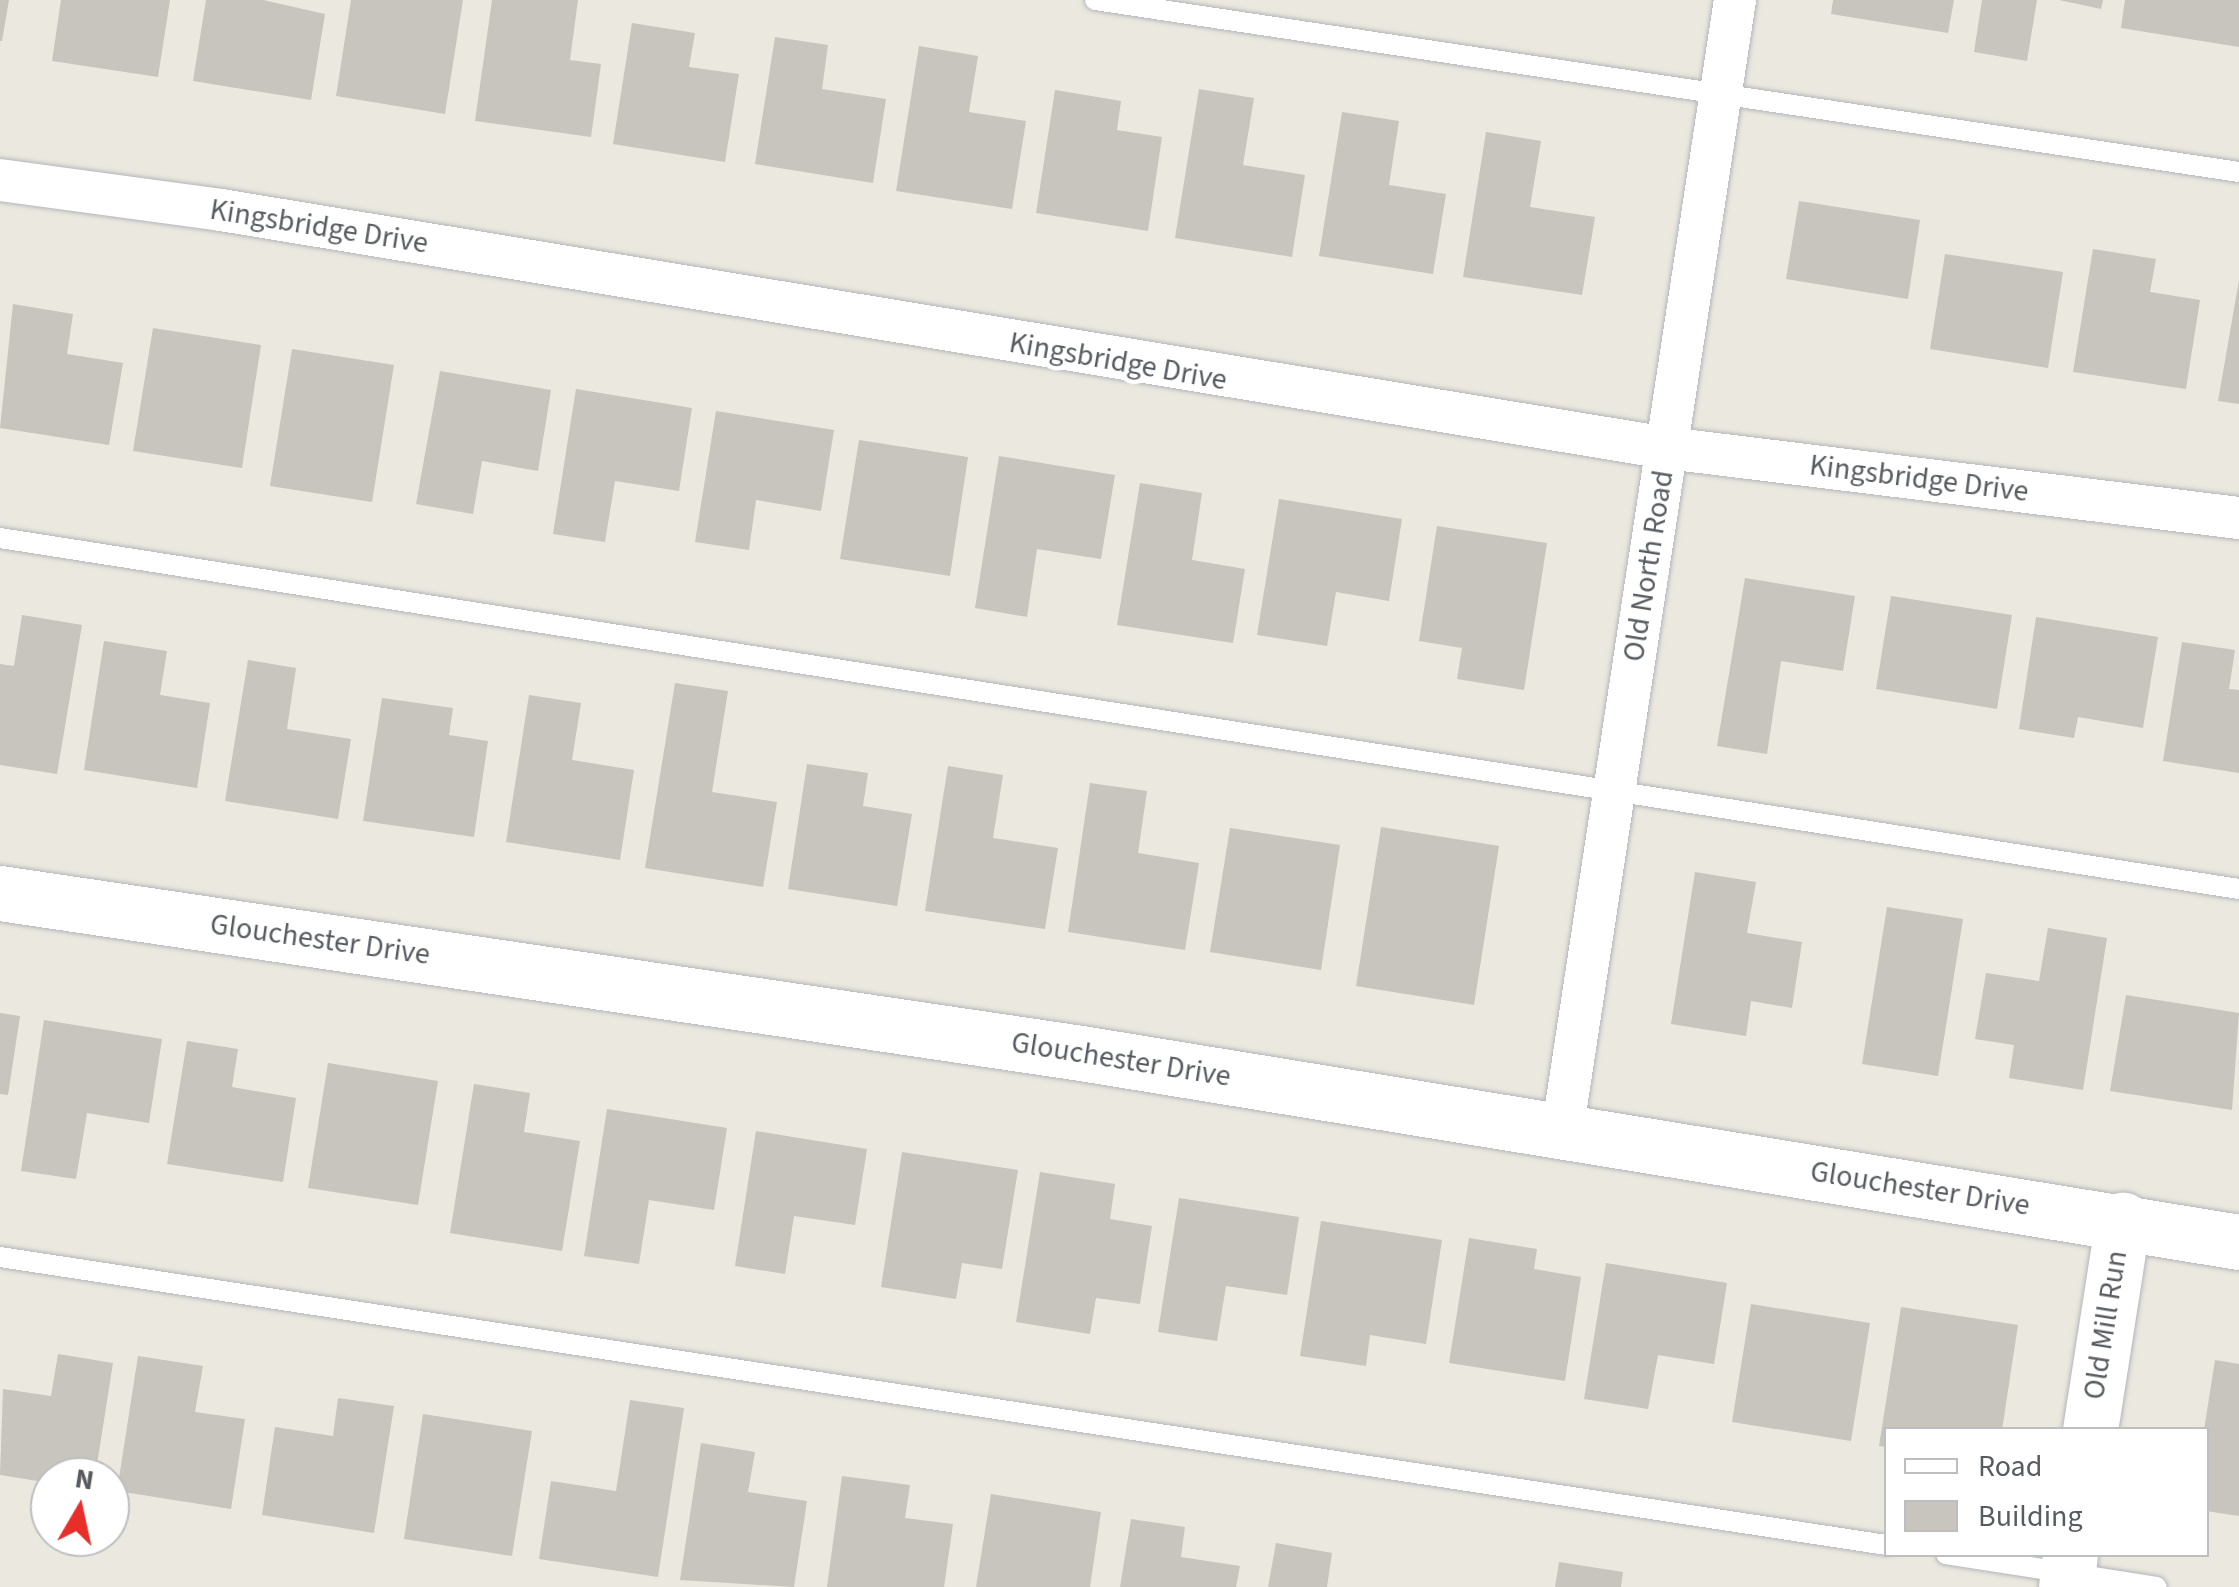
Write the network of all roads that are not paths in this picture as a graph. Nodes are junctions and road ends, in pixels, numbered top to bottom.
1 (1095, 0) edge
2 (1736, 0) edge
3 (1721, 96) junction
4 (2239, 172) edge
5 (0, 180) edge
6 (1667, 448) junction
7 (2239, 518) edge
8 (0, 538) edge
9 (1614, 789) junction
10 (2239, 889) edge
11 (0, 893) edge
12 (1562, 1133) junction
13 (2123, 1220) junction
14 (2239, 1242) edge
15 (0, 1257) edge
16 (2090, 1427) edge
17 (1884, 1546) edge
18 (1966, 1557) edge
19 (2068, 1572) edge
20 (2156, 1587) edge

1 - 3 lane
2 - 3 street, Old North Road
3 - 4 lane
3 - 6 street, Old North Road
5 - 6 street, Kingsbridge Drive
6 - 7 street, Kingsbridge Drive
6 - 9 street, Old North Road
8 - 9 lane
9 - 10 lane
9 - 12 street, Old North Road
11 - 12 street, Glouchester Drive
12 - 13 street, Glouchester Drive
13 - 14 street, Glouchester Drive
13 - 16 street, Old Mill Run
15 - 17 lane
18 - 19 lane
19 - 20 lane

